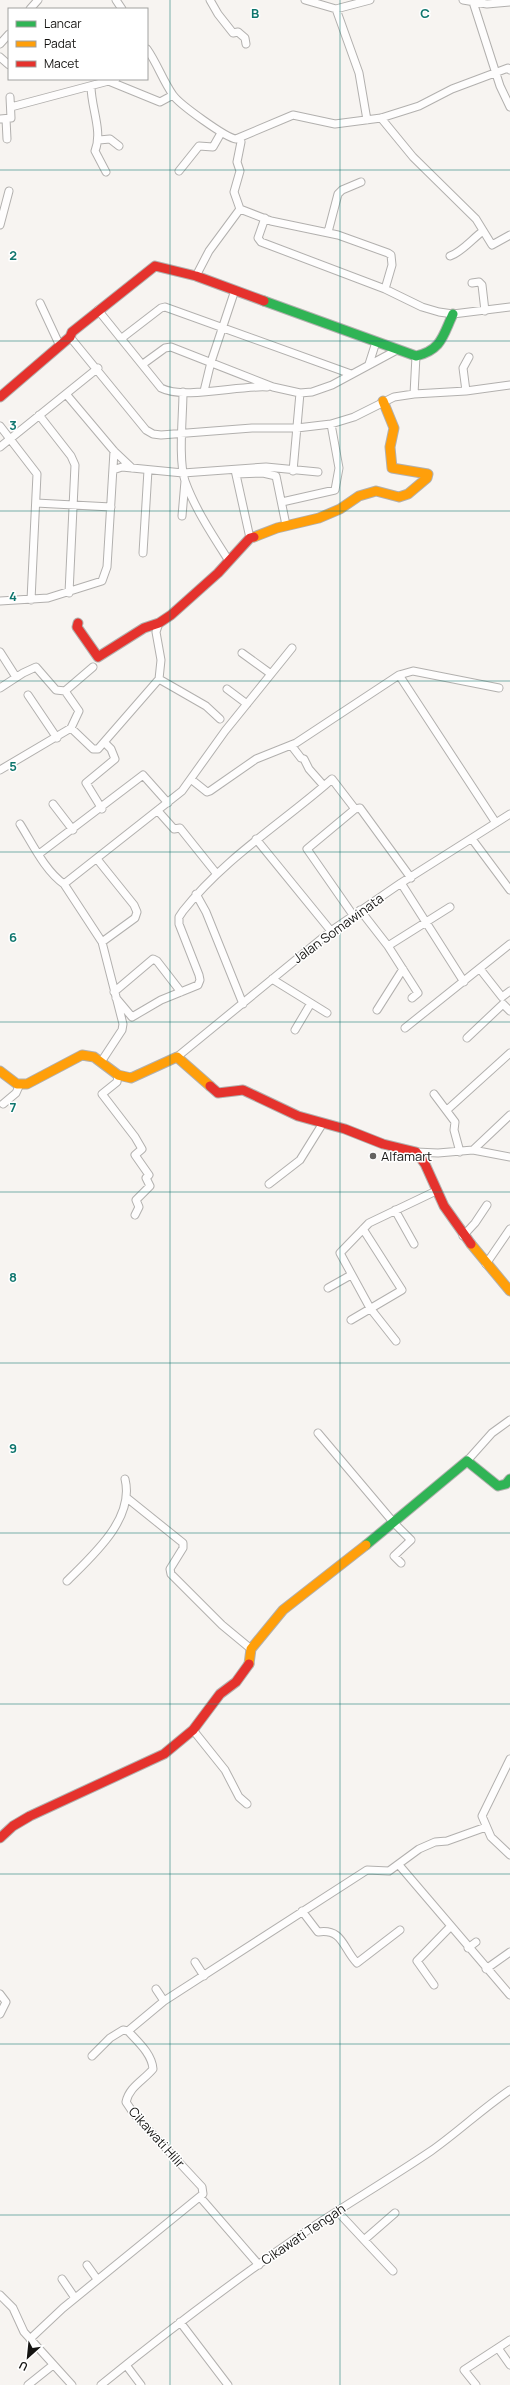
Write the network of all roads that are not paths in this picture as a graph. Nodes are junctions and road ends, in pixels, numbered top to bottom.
1 (38, 0) edge
2 (210, 0) edge
3 (305, 0) edge
4 (370, 0) edge
5 (463, 0) edge
6 (473, 2) junction
7 (510, 2) edge
8 (31, 8) edge
9 (336, 9) junction
10 (8, 35) edge
11 (0, 44) edge
12 (246, 44) dead end
13 (148, 51) edge
14 (154, 60) junction
15 (148, 63) edge
16 (510, 70) edge
17 (496, 72) junction
18 (114, 80) edge
19 (91, 86) junction
20 (173, 95) junction
21 (10, 97) dead end
22 (11, 107) junction
23 (510, 108) edge
24 (381, 118) junction
25 (5, 119) edge
26 (367, 120) junction
27 (221, 133) junction
28 (8, 139) dead end
29 (99, 140) junction
30 (240, 142) dead end
31 (118, 146) dead end
32 (179, 171) dead end
33 (106, 172) dead end
34 (361, 182) dead end
35 (9, 191) dead end
36 (240, 209) junction
37 (264, 218) junction
38 (0, 225) edge
39 (483, 231) junction
40 (328, 232) junction
41 (510, 235) edge
42 (450, 256) dead end
43 (196, 276) junction
44 (472, 283) dead end
45 (385, 289) junction
46 (235, 290) junction
47 (40, 304) dead end
48 (510, 307) edge
49 (98, 310) junction
50 (485, 311) junction
51 (453, 314) junction
52 (222, 327) junction
53 (70, 337) junction
54 (122, 338) junction
55 (376, 342) junction
56 (60, 346) junction
57 (397, 350) junction
58 (416, 356) junction
59 (469, 358) dead end
60 (211, 362) junction
61 (143, 364) junction
62 (369, 364) junction
63 (98, 368) junction
64 (351, 374) junction
65 (510, 385) edge
66 (273, 387) junction
67 (204, 391) junction
68 (466, 391) junction
69 (183, 392) junction
70 (300, 393) junction
71 (66, 394) junction
72 (414, 394) junction
73 (0, 397) edge
74 (383, 401) junction
75 (39, 415) junction
76 (332, 424) junction
77 (0, 426) edge
78 (297, 428) junction
79 (182, 433) junction
80 (11, 439) junction
81 (0, 447) edge
82 (114, 451) junction
83 (132, 468) junction
84 (113, 470) junction
85 (148, 470) junction
86 (235, 471) junction
87 (293, 471) junction
88 (184, 472) junction
89 (318, 472) dead end
90 (185, 481) junction
91 (282, 502) junction
92 (36, 503) junction
93 (73, 505) junction
94 (111, 507) junction
95 (182, 516) dead end
96 (286, 525) junction
97 (250, 538) junction
98 (144, 553) dead end
99 (229, 561) junction
100 (69, 593) junction
101 (31, 600) junction
102 (0, 601) edge
103 (78, 623) dead end
104 (159, 623) junction
105 (292, 648) dead end
106 (0, 652) edge
107 (242, 653) dead end
108 (93, 667) dead end
109 (271, 674) junction
110 (398, 675) junction
111 (16, 677) junction
112 (159, 679) junction
113 (0, 688) edge
114 (499, 688) dead end
115 (227, 689) dead end
116 (64, 691) junction
117 (28, 695) dead end
118 (247, 704) junction
119 (220, 719) dead end
120 (71, 728) junction
121 (57, 738) junction
122 (104, 743) junction
123 (291, 745) junction
124 (0, 770) edge
125 (192, 780) junction
126 (324, 786) junction
127 (168, 803) junction
128 (53, 804) dead end
129 (355, 808) junction
130 (102, 809) junction
131 (158, 811) junction
132 (510, 814) edge
133 (496, 823) junction
134 (20, 824) dead end
135 (73, 830) junction
136 (256, 839) junction
137 (472, 839) junction
138 (39, 854) junction
139 (97, 859) junction
140 (216, 873) junction
141 (411, 878) junction
142 (401, 883) junction
143 (64, 884) junction
144 (510, 890) edge
145 (196, 894) junction
146 (450, 907) dead end
147 (360, 910) junction
148 (353, 915) junction
149 (425, 923) junction
150 (332, 931) junction
151 (102, 942) junction
152 (510, 944) edge
153 (388, 946) junction
154 (403, 969) junction
155 (480, 969) junction
156 (272, 979) junction
157 (464, 982) junction
158 (510, 991) edge
159 (181, 992) junction
160 (115, 995) junction
161 (412, 998) dead end
162 (311, 1003) junction
163 (243, 1004) junction
164 (377, 1010) dead end
165 (510, 1011) edge
166 (327, 1013) dead end
167 (405, 1028) dead end
168 (295, 1030) dead end
169 (467, 1038) dead end
170 (510, 1053) edge
171 (177, 1057) junction
172 (101, 1062) junction
173 (0, 1071) edge
174 (118, 1075) junction
175 (20, 1084) junction
176 (434, 1094) dead end
177 (2, 1104) dead end
178 (447, 1110) junction
179 (510, 1115) edge
180 (323, 1123) junction
181 (473, 1150) junction
182 (416, 1152) junction
183 (460, 1152) junction
184 (510, 1157) edge
185 (269, 1184) dead end
186 (436, 1191) junction
187 (487, 1205) dead end
188 (395, 1210) junction
189 (135, 1216) dead end
190 (363, 1229) junction
191 (510, 1229) edge
192 (463, 1236) junction
193 (414, 1244) dead end
194 (486, 1264) junction
195 (351, 1275) junction
196 (328, 1288) dead end
197 (510, 1291) edge
198 (370, 1308) junction
199 (351, 1320) dead end
200 (396, 1341) dead end
201 (510, 1420) edge
202 (318, 1433) dead end
203 (467, 1461) junction
204 (126, 1479) dead end
205 (510, 1479) edge
206 (127, 1498) junction
207 (394, 1523) junction
208 (401, 1563) dead end
209 (67, 1581) dead end
210 (252, 1649) junction
211 (193, 1730) junction
212 (510, 1759) edge
213 (508, 1770) edge
214 (247, 1804) dead end
215 (486, 1827) junction
216 (0, 1838) edge
217 (510, 1855) edge
218 (399, 1866) junction
219 (302, 1911) junction
220 (451, 1926) junction
221 (400, 1930) dead end
222 (476, 1942) dead end
223 (468, 1948) junction
224 (510, 1952) edge
225 (195, 1962) dead end
226 (486, 1969) junction
227 (204, 1976) junction
228 (434, 1985) dead end
229 (156, 1989) dead end
230 (0, 1994) edge
231 (510, 1995) edge
232 (164, 2001) junction
233 (0, 2014) edge
234 (128, 2031) junction
235 (92, 2056) dead end
236 (510, 2090) edge
237 (200, 2196) junction
238 (337, 2211) junction
239 (395, 2213) dead end
240 (364, 2240) junction
241 (87, 2265) dead end
242 (258, 2265) junction
243 (393, 2271) dead end
244 (62, 2279) dead end
245 (98, 2279) junction
246 (0, 2295) edge
247 (75, 2298) junction
248 (180, 2322) junction
249 (30, 2339) junction
250 (510, 2340) edge
251 (498, 2348) junction
252 (53, 2365) junction
253 (126, 2365) junction
254 (510, 2365) edge
255 (28, 2385) edge
256 (72, 2385) edge
257 (101, 2385) edge
258 (141, 2385) edge
259 (228, 2385) edge
260 (476, 2385) edge

1 - 8 street
2 - 12 street
3 - 9 street
4 - 9 street
5 - 6 street
6 - 7 street
6 - 17 street
9 - 26 street
10 - 11 street
13 - 14 street
14 - 15 street
14 - 20 street
16 - 17 street
17 - 23 street
17 - 24 street
18 - 19 street
18 - 20 street
19 - 22 street
19 - 29 street
20 - 27 street
21 - 22 street
22 - 25 street
24 - 26 street
24 - 39 street
25 - 28 street
26 - 27 street
27 - 32 street
29 - 31 street
29 - 33 street
30 - 36 street
34 - 40 street
35 - 38 street
36 - 37 street
36 - 43 street
37 - 40 street
37 - 45 street
39 - 41 street
39 - 42 street
40 - 45 street
43 - 46 street
43 - 49 street
44 - 50 street
45 - 51 street
46 - 52 street
46 - 55 street
47 - 56 street
48 - 50 street
49 - 53 street
49 - 54 street
50 - 51 street
51 - 58 street
52 - 54 street
52 - 60 street
52 - 64 street
53 - 56 street
53 - 63 street
54 - 61 street
55 - 57 street
55 - 62 street
56 - 73 street
57 - 58 street
57 - 62 street
58 - 72 street
59 - 68 street
60 - 61 street
60 - 66 street
60 - 67 street
61 - 69 street
62 - 64 street
63 - 71 street
63 - 79 street
64 - 70 street
65 - 68 street
66 - 67 street
66 - 70 street
67 - 69 street
68 - 72 street
69 - 79 street
70 - 78 street
71 - 75 street
71 - 82 street
72 - 74 street
74 - 76 street
74 - 96 street
75 - 80 street
75 - 93 street
76 - 78 street
76 - 91 street
77 - 80 street
78 - 79 street
78 - 87 street
79 - 88 street
80 - 81 street
80 - 92 street
82 - 83 street
82 - 84 street
83 - 84 street
83 - 85 street
84 - 94 street
85 - 88 street
85 - 98 street
86 - 87 street
86 - 88 street
86 - 91 street
86 - 97 street
87 - 89 street
88 - 90 street
90 - 95 street
90 - 99 street
91 - 96 street
92 - 93 street
92 - 101 street
93 - 94 street
93 - 100 street
94 - 100 street
96 - 97 street
97 - 99 street
99 - 104 street
100 - 101 street
101 - 102 street
103 - 104 street
104 - 112 street
105 - 109 street
106 - 111 street
107 - 109 street
108 - 116 street
109 - 118 street
110 - 114 street
110 - 123 street
110 - 133 street
111 - 113 street
111 - 116 street
112 - 119 street
112 - 122 street
115 - 118 street
116 - 120 street
117 - 121 street
118 - 125 street
120 - 121 street
120 - 122 street
121 - 124 street
122 - 130 street
123 - 125 street
123 - 126 street
125 - 127 street
126 - 129 street
126 - 136 street
127 - 130 street
127 - 131 street
128 - 135 street
129 - 141 street
129 - 148 street
130 - 135 street
131 - 139 street
131 - 140 street
132 - 133 street, Jalan Somawinata
133 - 137 street, Jalan Somawinata
134 - 138 street
135 - 138 street
136 - 140 street
136 - 150 street
137 - 141 street, Jalan Somawinata
137 - 144 street
138 - 143 street
139 - 143 street
139 - 151 street
140 - 145 street
141 - 142 street, Jalan Somawinata
142 - 147 street, Jalan Somawinata
142 - 149 street
143 - 151 street
145 - 159 street
145 - 163 street
146 - 149 street
147 - 148 street, Jalan Somawinata
147 - 153 street
148 - 150 street, Jalan Somawinata
149 - 153 street
149 - 157 street
150 - 156 street, Jalan Somawinata
151 - 160 street
152 - 155 street
153 - 154 street
154 - 161 street
154 - 164 street
155 - 157 street
155 - 158 street
156 - 162 street
156 - 163 street, Jalan Somawinata
157 - 167 street
159 - 160 street
159 - 160 street
160 - 172 street
162 - 166 street
162 - 168 street
163 - 171 street, Jalan Somawinata
165 - 169 street
170 - 178 street
171 - 174 street
171 - 180 street
172 - 174 street
172 - 175 street
173 - 175 street
174 - 189 street
175 - 177 street
176 - 178 street
178 - 183 street
179 - 181 street
180 - 182 street
180 - 185 street
181 - 183 street
181 - 184 street
182 - 183 street
182 - 186 street
186 - 188 street
186 - 192 street
187 - 192 street
188 - 190 street
188 - 193 street
190 - 195 street
190 - 198 street
191 - 194 street
192 - 194 street
194 - 197 street
195 - 196 street
195 - 198 street
198 - 199 street
198 - 200 street
201 - 203 street
202 - 207 street
203 - 205 street
203 - 207 street
204 - 206 street
206 - 209 street
206 - 210 street
207 - 208 street
207 - 210 street
210 - 211 street
211 - 214 street
211 - 216 street
212 - 213 street
213 - 215 street
215 - 217 street
215 - 218 street
218 - 219 street
218 - 220 street
219 - 221 street
219 - 227 street
220 - 223 street
220 - 228 street
222 - 223 street
223 - 226 street
224 - 226 street
225 - 227 street
226 - 231 street
227 - 232 street
229 - 232 street
230 - 233 street
232 - 234 street
234 - 235 street
234 - 237 street, Cikawati Hilir
236 - 238 street, Cikawati Tengah
237 - 242 street
237 - 245 street
238 - 240 street
238 - 242 street, Cikawati Tengah
239 - 240 street
240 - 243 street
241 - 245 street
242 - 248 street, Cikawati Tengah
244 - 247 street
245 - 247 street
246 - 249 street
247 - 249 street
248 - 253 street, Cikawati Tengah
248 - 259 street
249 - 252 street
250 - 251 street
251 - 254 street
251 - 260 street
252 - 255 street
252 - 256 street
253 - 257 street, Cikawati Tengah
253 - 258 street

